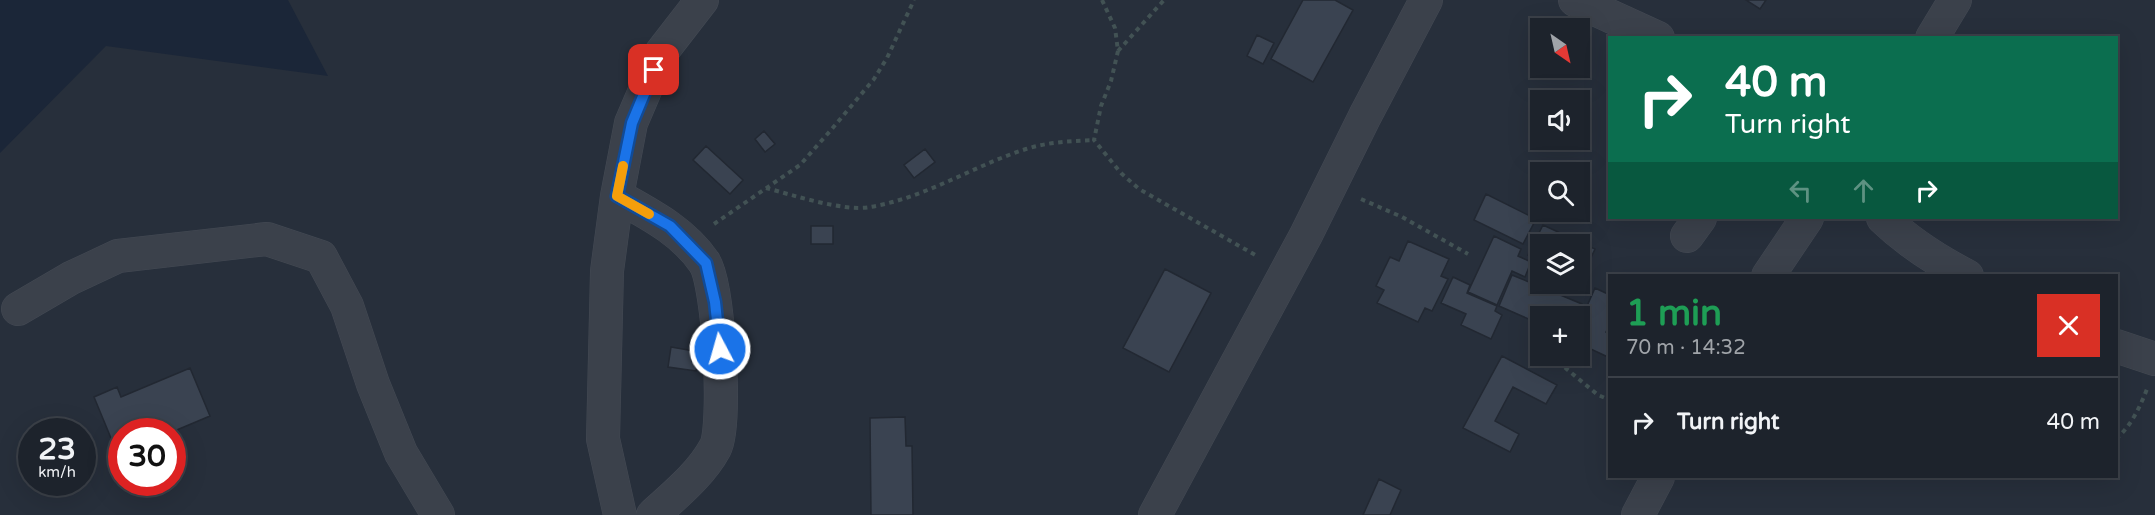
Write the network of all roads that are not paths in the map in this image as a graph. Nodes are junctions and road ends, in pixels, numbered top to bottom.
1 (702, 0) edge
2 (1426, 0) edge
3 (1575, 0) edge
4 (1955, 0) edge
5 (1654, 36) edge
6 (1933, 36) edge
7 (617, 196) junction
8 (1806, 219) edge
9 (1884, 219) edge
10 (1769, 274) edge
11 (1963, 274) edge
12 (18, 309) dead end
13 (2118, 347) edge
14 (2152, 371) edge
15 (1657, 478) edge
16 (438, 515) edge
17 (620, 515) edge
18 (653, 515) edge
19 (1155, 515) edge
20 (1638, 515) edge

1 - 7 street
2 - 19 street
3 - 5 street
4 - 6 street
7 - 17 street
7 - 18 street
8 - 10 street
9 - 11 street
12 - 16 street
13 - 14 street
15 - 20 street

